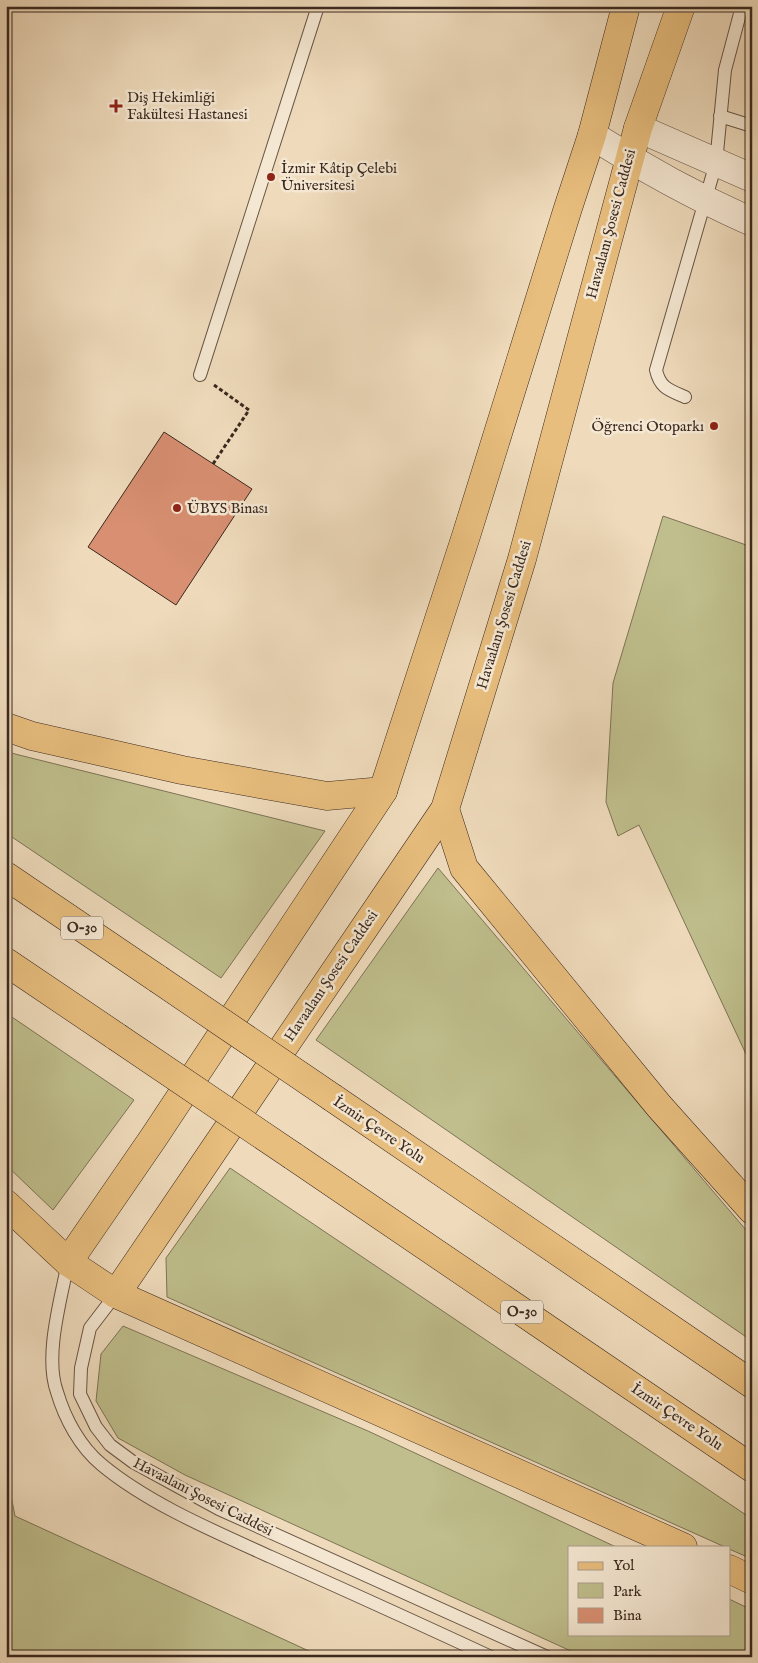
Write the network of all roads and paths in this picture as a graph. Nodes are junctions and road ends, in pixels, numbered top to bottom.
1 (318, 6) edge
2 (626, 6) edge
3 (681, 6) edge
4 (742, 6) edge
5 (720, 116) junction
6 (752, 126) edge
7 (638, 128) junction
8 (592, 135) junction
9 (629, 158) junction
10 (716, 163) junction
11 (752, 178) edge
12 (706, 201) junction
13 (752, 222) edge
14 (200, 375) joint
15 (685, 397) dead end
16 (213, 464) dead end
17 (6, 727) edge
18 (383, 791) junction
19 (445, 809) junction
20 (6, 876) edge
21 (6, 962) edge
22 (6, 1204) edge
23 (752, 1210) edge
24 (68, 1262) junction
25 (116, 1294) junction
26 (752, 1384) edge
27 (752, 1468) edge
28 (681, 1546) edge
29 (730, 1569) edge
30 (752, 1580) edge
31 (492, 1657) edge
32 (547, 1657) edge

1 - 14 lane
2 - 8 main road, Havaalanı Şosesi Caddesi
3 - 7 main road, Havaalanı Şosesi Caddesi
4 - 5 lane
5 - 6 lane
5 - 10 lane
7 - 9 main road, Havaalanı Şosesi Caddesi
7 - 10 street
8 - 9 street
8 - 18 main road, Havaalanı Şosesi Caddesi
9 - 12 street
9 - 19 main road, Havaalanı Şosesi Caddesi
10 - 11 street
10 - 12 lane
12 - 13 street
12 - 15 lane
14 - 16 path
17 - 18 main road
18 - 24 main road, Havaalanı Şosesi Caddesi
19 - 23 main road
19 - 25 main road, Havaalanı Şosesi Caddesi
20 - 26 main road, İzmir Çevre Yolu / O-30, bridge
21 - 27 main road, İzmir Çevre Yolu / O-30, bridge
22 - 24 main road
24 - 25 main road
24 - 31 lane, Havaalanı Şosesi Caddesi
25 - 28 main road
25 - 32 lane, Havaalanı Şosesi Caddesi
29 - 30 main road

